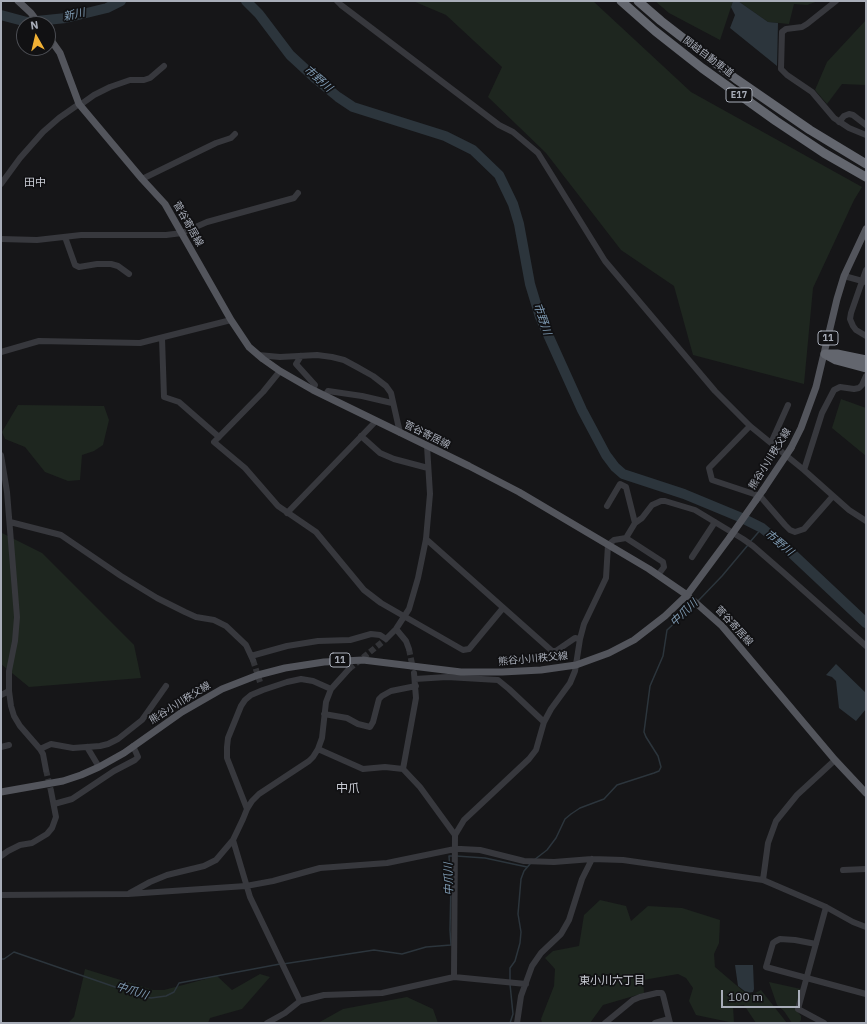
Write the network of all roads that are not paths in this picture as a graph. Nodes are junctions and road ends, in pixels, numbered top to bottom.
1 (18, 1) edge
2 (337, 1) edge
3 (621, 1) edge
4 (638, 1) edge
5 (836, 1) edge
6 (33, 16) edge
7 (56, 47) edge
8 (164, 66) dead end
9 (80, 104) junction
10 (839, 122) junction
11 (866, 125) edge
12 (236, 134) dead end
13 (866, 134) edge
14 (866, 164) edge
15 (866, 176) edge
16 (142, 179) junction
17 (1, 184) edge
18 (298, 194) dead end
19 (866, 229) edge
20 (182, 232) junction
21 (65, 237) junction
22 (1, 239) edge
23 (866, 270) edge
24 (129, 274) dead end
25 (844, 276) junction
26 (864, 282) edge
27 (231, 320) junction
28 (866, 336) edge
29 (162, 338) junction
30 (1, 352) edge
31 (825, 354) junction
32 (258, 355) junction
33 (301, 356) junction
34 (866, 360) edge
35 (866, 368) edge
36 (280, 371) junction
37 (866, 377) edge
38 (313, 390) junction
39 (325, 396) junction
40 (392, 403) junction
41 (788, 405) dead end
42 (376, 421) junction
43 (750, 426) junction
44 (400, 433) junction
45 (361, 436) junction
46 (219, 437) junction
47 (770, 443) junction
48 (428, 446) junction
49 (1, 455) edge
50 (428, 468) junction
51 (804, 470) junction
52 (760, 495) junction
53 (833, 496) junction
54 (607, 506) dead end
55 (287, 513) junction
56 (866, 521) edge
57 (10, 522) junction
58 (715, 522) junction
59 (635, 523) junction
60 (626, 538) junction
61 (426, 539) junction
62 (608, 545) junction
63 (692, 557) dead end
64 (658, 575) junction
65 (687, 595) junction
66 (503, 608) junction
67 (405, 617) junction
68 (396, 629) junction
69 (580, 639) junction
70 (866, 646) edge
71 (409, 649) tunnel mouth
72 (576, 665) junction
73 (349, 669) tunnel mouth
74 (260, 682) tunnel mouth
75 (166, 686) dead end
76 (416, 686) junction
77 (330, 689) junction
78 (263, 690) junction
79 (9, 691) junction
80 (1, 695) edge
81 (324, 714) junction
82 (544, 722) junction
83 (9, 745) dead end
84 (1, 746) edge
85 (133, 746) junction
86 (87, 747) junction
87 (40, 749) junction
88 (318, 749) junction
89 (835, 760) junction
90 (99, 767) junction
91 (403, 769) junction
92 (46, 770) tunnel mouth
93 (51, 791) tunnel mouth
94 (1, 792) edge
95 (866, 793) edge
96 (54, 804) junction
97 (247, 809) junction
98 (454, 834) junction
99 (232, 840) junction
100 (455, 849) junction
101 (1, 856) edge
102 (592, 859) junction
103 (866, 869) edge
104 (843, 870) dead end
105 (763, 880) junction
106 (246, 886) junction
107 (128, 894) junction
108 (1, 895) edge
109 (826, 907) junction
110 (866, 927) edge
111 (816, 944) junction
112 (454, 977) junction
113 (807, 978) junction
114 (526, 984) junction
115 (866, 994) edge
116 (300, 1001) junction
117 (669, 1021) edge
118 (267, 1023) edge
119 (517, 1023) edge
120 (605, 1023) edge
121 (655, 1023) edge
122 (824, 1023) edge

1 - 6 main road
2 - 43 street
3 - 15 highway, 関越自動車道 / E17
4 - 14 highway, 関越自動車道 / E17
5 - 10 street
7 - 9 main road, 菅谷寄居線
8 - 9 street
9 - 16 main road, 菅谷寄居線
9 - 17 street
10 - 11 street
10 - 13 street
12 - 16 street
16 - 20 main road, 菅谷寄居線
18 - 20 street
19 - 25 main road, 熊谷小川秩父線 / 11
20 - 21 street
20 - 27 main road, 菅谷寄居線
21 - 22 street
21 - 24 street
23 - 26 street
25 - 26 street
25 - 31 main road, 熊谷小川秩父線 / 11
26 - 28 street
27 - 29 street
27 - 32 main road, 菅谷寄居線
29 - 30 street
29 - 46 street
31 - 34 highway
31 - 35 highway
31 - 52 main road, 熊谷小川秩父線 / 11, bridge
32 - 33 street
32 - 36 main road, 菅谷寄居線
33 - 38 street
33 - 40 street
36 - 38 main road, 菅谷寄居線
36 - 46 street
37 - 51 street
38 - 39 main road, 菅谷寄居線
39 - 40 street
39 - 42 main road, 菅谷寄居線
40 - 44 street
41 - 47 street
42 - 44 main road, 菅谷寄居線
42 - 45 street
43 - 47 street
43 - 52 street
44 - 48 main road, 菅谷寄居線
45 - 50 street
45 - 55 street
46 - 55 street
47 - 51 street
48 - 50 street
48 - 62 main road, 菅谷寄居線
49 - 57 street
50 - 61 street
51 - 53 street
52 - 53 street
52 - 65 main road, 熊谷小川秩父線 / 11, bridge
53 - 56 street
54 - 59 street
55 - 67 street
57 - 68 street
57 - 79 street
58 - 59 street
58 - 63 street
58 - 70 street
59 - 60 street
60 - 62 street
60 - 64 street
61 - 66 street
61 - 67 street
62 - 64 main road, 菅谷寄居線
62 - 69 street
64 - 65 main road, 菅谷寄居線
65 - 72 main road, 熊谷小川秩父線 / 11
65 - 89 main road, 菅谷寄居線
66 - 67 street
66 - 69 street
67 - 68 street
68 - 71 street
69 - 72 street
72 - 82 street
72 - 85 main road, 熊谷小川秩父線 / 11
73 - 77 street
74 - 78 street
75 - 86 street
76 - 81 street
76 - 82 street
76 - 91 street
77 - 78 street
77 - 81 street
78 - 97 street
79 - 80 street
79 - 87 street
81 - 88 street
82 - 98 street
83 - 84 street
85 - 90 main road, 熊谷小川秩父線 / 11
85 - 96 street
86 - 87 street
86 - 90 street
87 - 92 street
88 - 91 street
88 - 97 street
89 - 95 main road, 菅谷寄居線
89 - 105 street
90 - 94 main road, 熊谷小川秩父線 / 11
91 - 98 street
93 - 96 street
96 - 101 street
97 - 99 street
98 - 100 street
99 - 106 street
99 - 107 street
100 - 102 street
100 - 106 street
100 - 112 street
102 - 105 street
102 - 114 street
103 - 104 street
105 - 109 street
106 - 107 street
106 - 116 street
107 - 108 street
109 - 110 street
109 - 111 street
111 - 113 street
111 - 113 street
112 - 114 street
112 - 116 street
113 - 115 street
113 - 122 street
114 - 119 street
116 - 118 street
117 - 120 street
117 - 121 street

